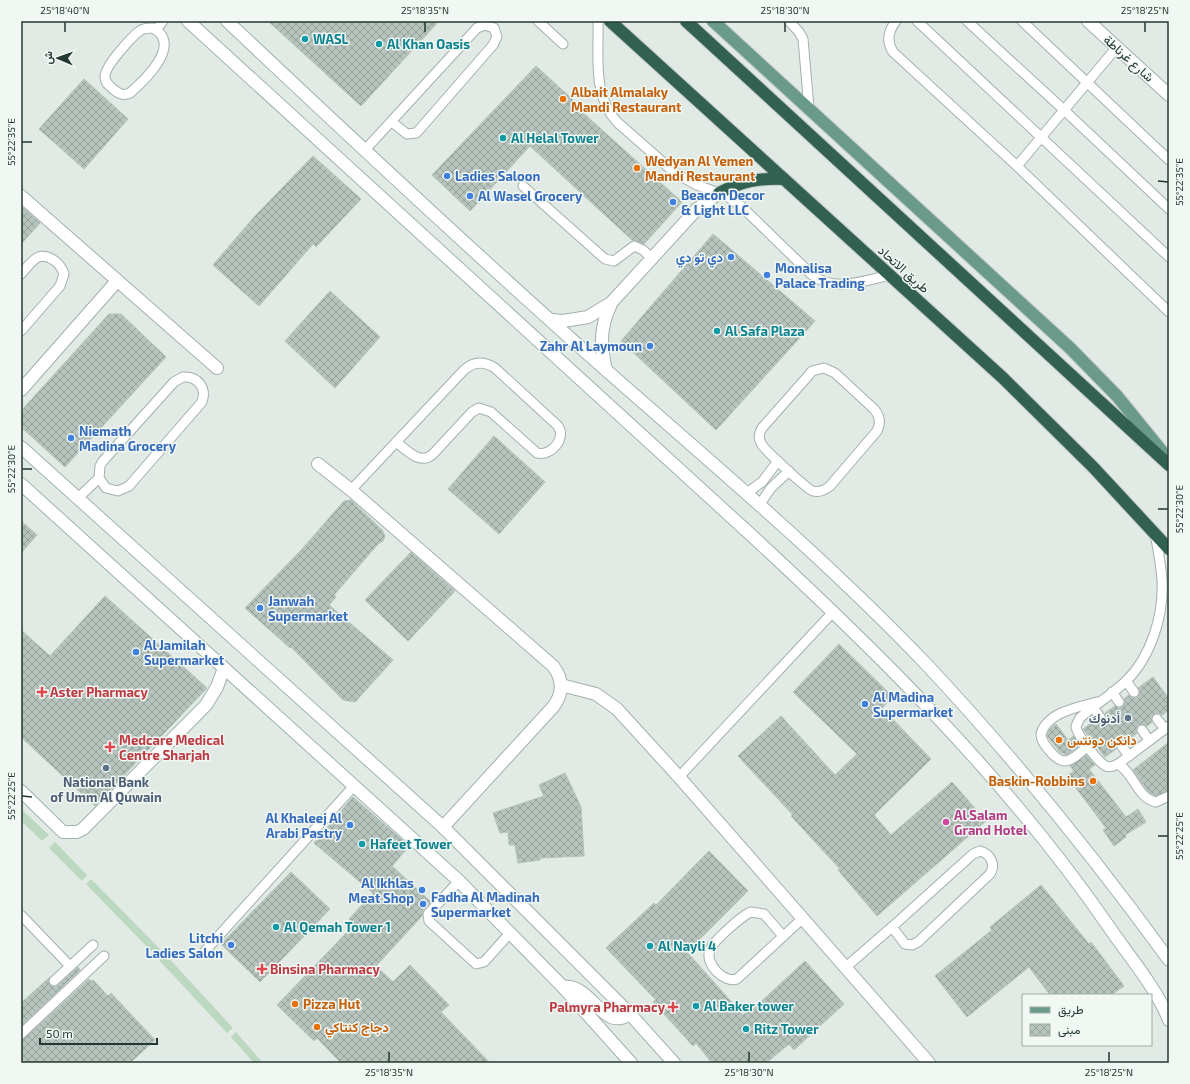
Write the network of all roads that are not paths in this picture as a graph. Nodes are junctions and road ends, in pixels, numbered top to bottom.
1 (163, 21) edge
2 (188, 21) edge
3 (227, 21) edge
4 (538, 21) edge
5 (598, 21) edge
6 (610, 21) edge
7 (686, 21) edge
8 (713, 21) edge
9 (789, 21) edge
10 (896, 21) edge
11 (916, 21) edge
12 (967, 21) edge
13 (1022, 21) edge
14 (1088, 21) edge
15 (492, 23) edge
16 (156, 30) junction
17 (563, 44) dead end
18 (1117, 47) junction
19 (1087, 82) junction
20 (1169, 95) edge
21 (809, 108) junction
22 (1064, 110) junction
23 (392, 123) junction
24 (1040, 138) junction
25 (364, 151) junction
26 (1169, 160) edge
27 (1017, 166) junction
28 (784, 179) junction
29 (523, 186) dead end
30 (718, 193) junction
31 (21, 196) edge
32 (1169, 209) edge
33 (1169, 257) edge
34 (653, 259) junction
35 (21, 274) edge
36 (890, 275) junction
37 (117, 281) junction
38 (611, 303) junction
39 (1169, 312) edge
40 (550, 320) junction
41 (21, 331) edge
42 (217, 368) dead end
43 (606, 370) junction
44 (21, 390) edge
45 (396, 442) junction
46 (21, 447) edge
47 (1169, 460) edge
48 (778, 461) junction
49 (318, 464) dead end
50 (1169, 465) edge
51 (790, 471) junction
52 (99, 478) junction
53 (21, 484) edge
54 (351, 490) junction
55 (747, 493) junction
56 (78, 498) junction
57 (760, 504) junction
58 (1155, 534) junction
59 (1169, 549) edge
60 (834, 611) junction
61 (224, 668) junction
62 (1126, 681) junction
63 (561, 685) junction
64 (1112, 692) junction
65 (1134, 692) dead end
66 (1100, 701) junction
67 (1119, 702) dead end
68 (1092, 707) junction
69 (1100, 717) dead end
70 (1157, 719) dead end
71 (1167, 727) edge
72 (1142, 730) dead end
73 (1149, 740) junction
74 (1121, 745) dead end
75 (1088, 746) junction
76 (1129, 756) junction
77 (1118, 764) junction
78 (679, 777) junction
79 (354, 786) junction
80 (21, 791) edge
81 (1169, 796) edge
82 (443, 827) junction
83 (459, 881) junction
84 (21, 915) edge
85 (802, 920) junction
86 (892, 927) junction
87 (511, 932) junction
88 (783, 936) junction
89 (93, 945) dead end
90 (205, 951) dead end
91 (104, 956) dead end
92 (1169, 960) edge
93 (70, 966) junction
94 (846, 967) junction
95 (54, 982) dead end
96 (563, 986) junction
97 (630, 1014) junction
98 (1169, 1020) edge
99 (21, 1034) edge
100 (631, 1063) edge
101 (674, 1063) edge
102 (928, 1063) edge

1 - 16 lane
2 - 60 street
3 - 25 street
4 - 17 lane
5 - 30 lane
6 - 28 highway, طريق الاتحاد
7 - 50 highway
8 - 21 main road
9 - 21 lane
10 - 27 lane
11 - 24 lane
12 - 22 lane
13 - 19 lane
14 - 18 street, شارع غرناطة
15 - 23 lane
15 - 23 lane
16 - 16 lane
18 - 19 lane
18 - 20 street, شارع غرناطة
19 - 22 lane
19 - 26 lane
21 - 47 main road
22 - 24 lane
22 - 32 lane
23 - 25 lane
24 - 27 lane
24 - 33 lane
25 - 40 street
27 - 39 lane
28 - 30 highway
28 - 36 highway, طريق الاتحاد
29 - 34 lane
30 - 34 street
30 - 36 lane
31 - 37 street
34 - 38 street
35 - 41 lane
36 - 58 highway, طريق الاتحاد
37 - 42 street
37 - 44 street
38 - 40 street
38 - 43 street
40 - 43 street
43 - 55 street
45 - 45 lane
45 - 54 lane
46 - 56 street
48 - 51 lane
48 - 51 lane
48 - 55 lane
49 - 54 street
51 - 57 lane
52 - 52 lane
52 - 56 lane
53 - 61 street
54 - 63 street
55 - 57 street
56 - 82 street
57 - 92 street
58 - 59 highway, طريق الاتحاد
58 - 62 lane
60 - 78 lane
60 - 98 street
61 - 79 street
61 - 80 street
62 - 64 lane
62 - 65 lane
63 - 78 street
63 - 82 street
64 - 66 lane
64 - 67 lane
66 - 68 lane
66 - 75 lane
68 - 69 lane
68 - 75 lane
70 - 71 lane
71 - 73 lane
72 - 73 lane
73 - 76 lane
74 - 76 lane
75 - 77 lane
76 - 77 lane
77 - 81 lane
78 - 85 street
79 - 83 street
79 - 90 lane
82 - 97 street
83 - 87 street
83 - 87 lane
84 - 93 lane
85 - 88 lane
85 - 94 street
86 - 86 lane
86 - 94 lane
87 - 96 street
88 - 88 lane
89 - 93 lane
91 - 99 lane
93 - 95 lane
94 - 102 street
96 - 97 street
96 - 100 street
97 - 101 street

